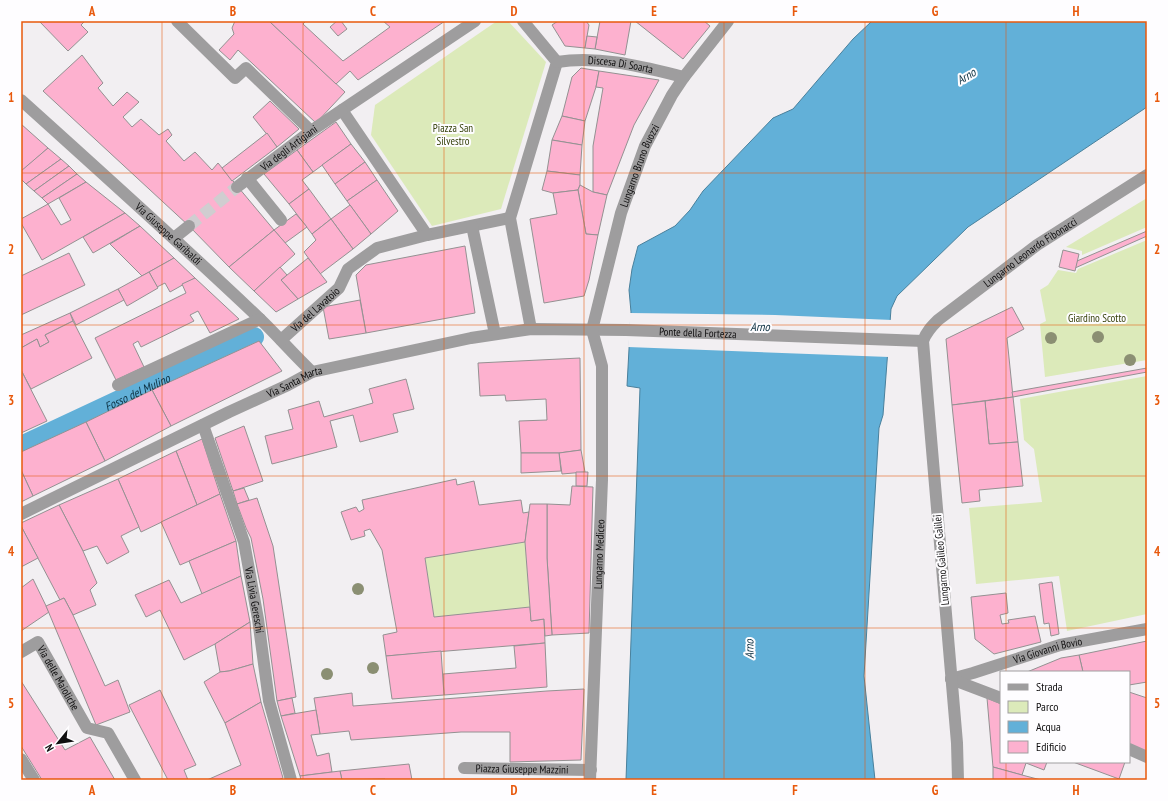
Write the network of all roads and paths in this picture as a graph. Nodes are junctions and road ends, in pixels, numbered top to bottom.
1 (177, 21) edge
2 (475, 21) edge
3 (523, 21) edge
4 (725, 22) edge
5 (557, 62) junction
6 (684, 77) junction
7 (21, 100) edge
8 (342, 110) junction
9 (311, 131) junction
10 (1147, 175) edge
11 (247, 178) junction
12 (237, 187) tunnel mouth
13 (510, 218) junction
14 (281, 220) dead end
15 (189, 226) tunnel mouth
16 (472, 226) junction
17 (427, 235) junction
18 (174, 238) junction
19 (260, 319) junction
20 (531, 329) junction
21 (592, 330) junction
22 (494, 334) junction
23 (281, 340) junction
24 (923, 341) junction
25 (312, 372) junction
26 (118, 385) dead end
27 (203, 425) junction
28 (21, 514) edge
29 (1147, 629) edge
30 (21, 652) edge
31 (951, 679) junction
32 (1000, 698) edge
33 (1130, 749) edge
34 (1147, 757) edge
35 (21, 759) edge
36 (464, 770) edge
37 (590, 775) edge
38 (34, 780) edge
39 (135, 780) edge
40 (291, 780) edge
41 (958, 780) edge

1 - 9 street
2 - 8 street
3 - 5 street
4 - 6 street, Lungarno Bruno Buozzi
5 - 6 street, Discesa Di Soarta
5 - 13 street
6 - 21 street, Lungarno Bruno Buozzi
7 - 18 street, Via Giuseppe Garibaldi
8 - 9 street, Via degli Artigiani
8 - 17 street
9 - 11 street, Via degli Artigiani
10 - 24 street, Lungarno Leonardo Fibonacci
11 - 12 street, Via degli Artigiani
11 - 14 street
13 - 16 street
13 - 20 street
15 - 18 street
16 - 17 street
16 - 22 street
17 - 23 street, Via del Lavatoio
18 - 19 street, Via Giuseppe Garibaldi
19 - 23 street, Via Giuseppe Garibaldi
19 - 26 street
20 - 21 street, Via Santa Marta
20 - 22 street, Via Santa Marta
21 - 24 street, Ponte della Fortezza
21 - 37 street, Lungarno Mediceo
22 - 25 street, Via Santa Marta
23 - 25 street, Via Giuseppe Garibaldi
24 - 31 street, Lungarno Galileo Galilei
25 - 27 street, Via Santa Marta
27 - 28 street, Via Santa Marta
27 - 40 street, Via Livia Gereschi
29 - 31 street, Via Giovanni Bovio
30 - 39 street, Via delle Maioliche
31 - 32 street
31 - 41 street, Lungarno Galileo Galilei
33 - 34 street
35 - 38 street
36 - 37 street, Piazza Giuseppe Mazzini

